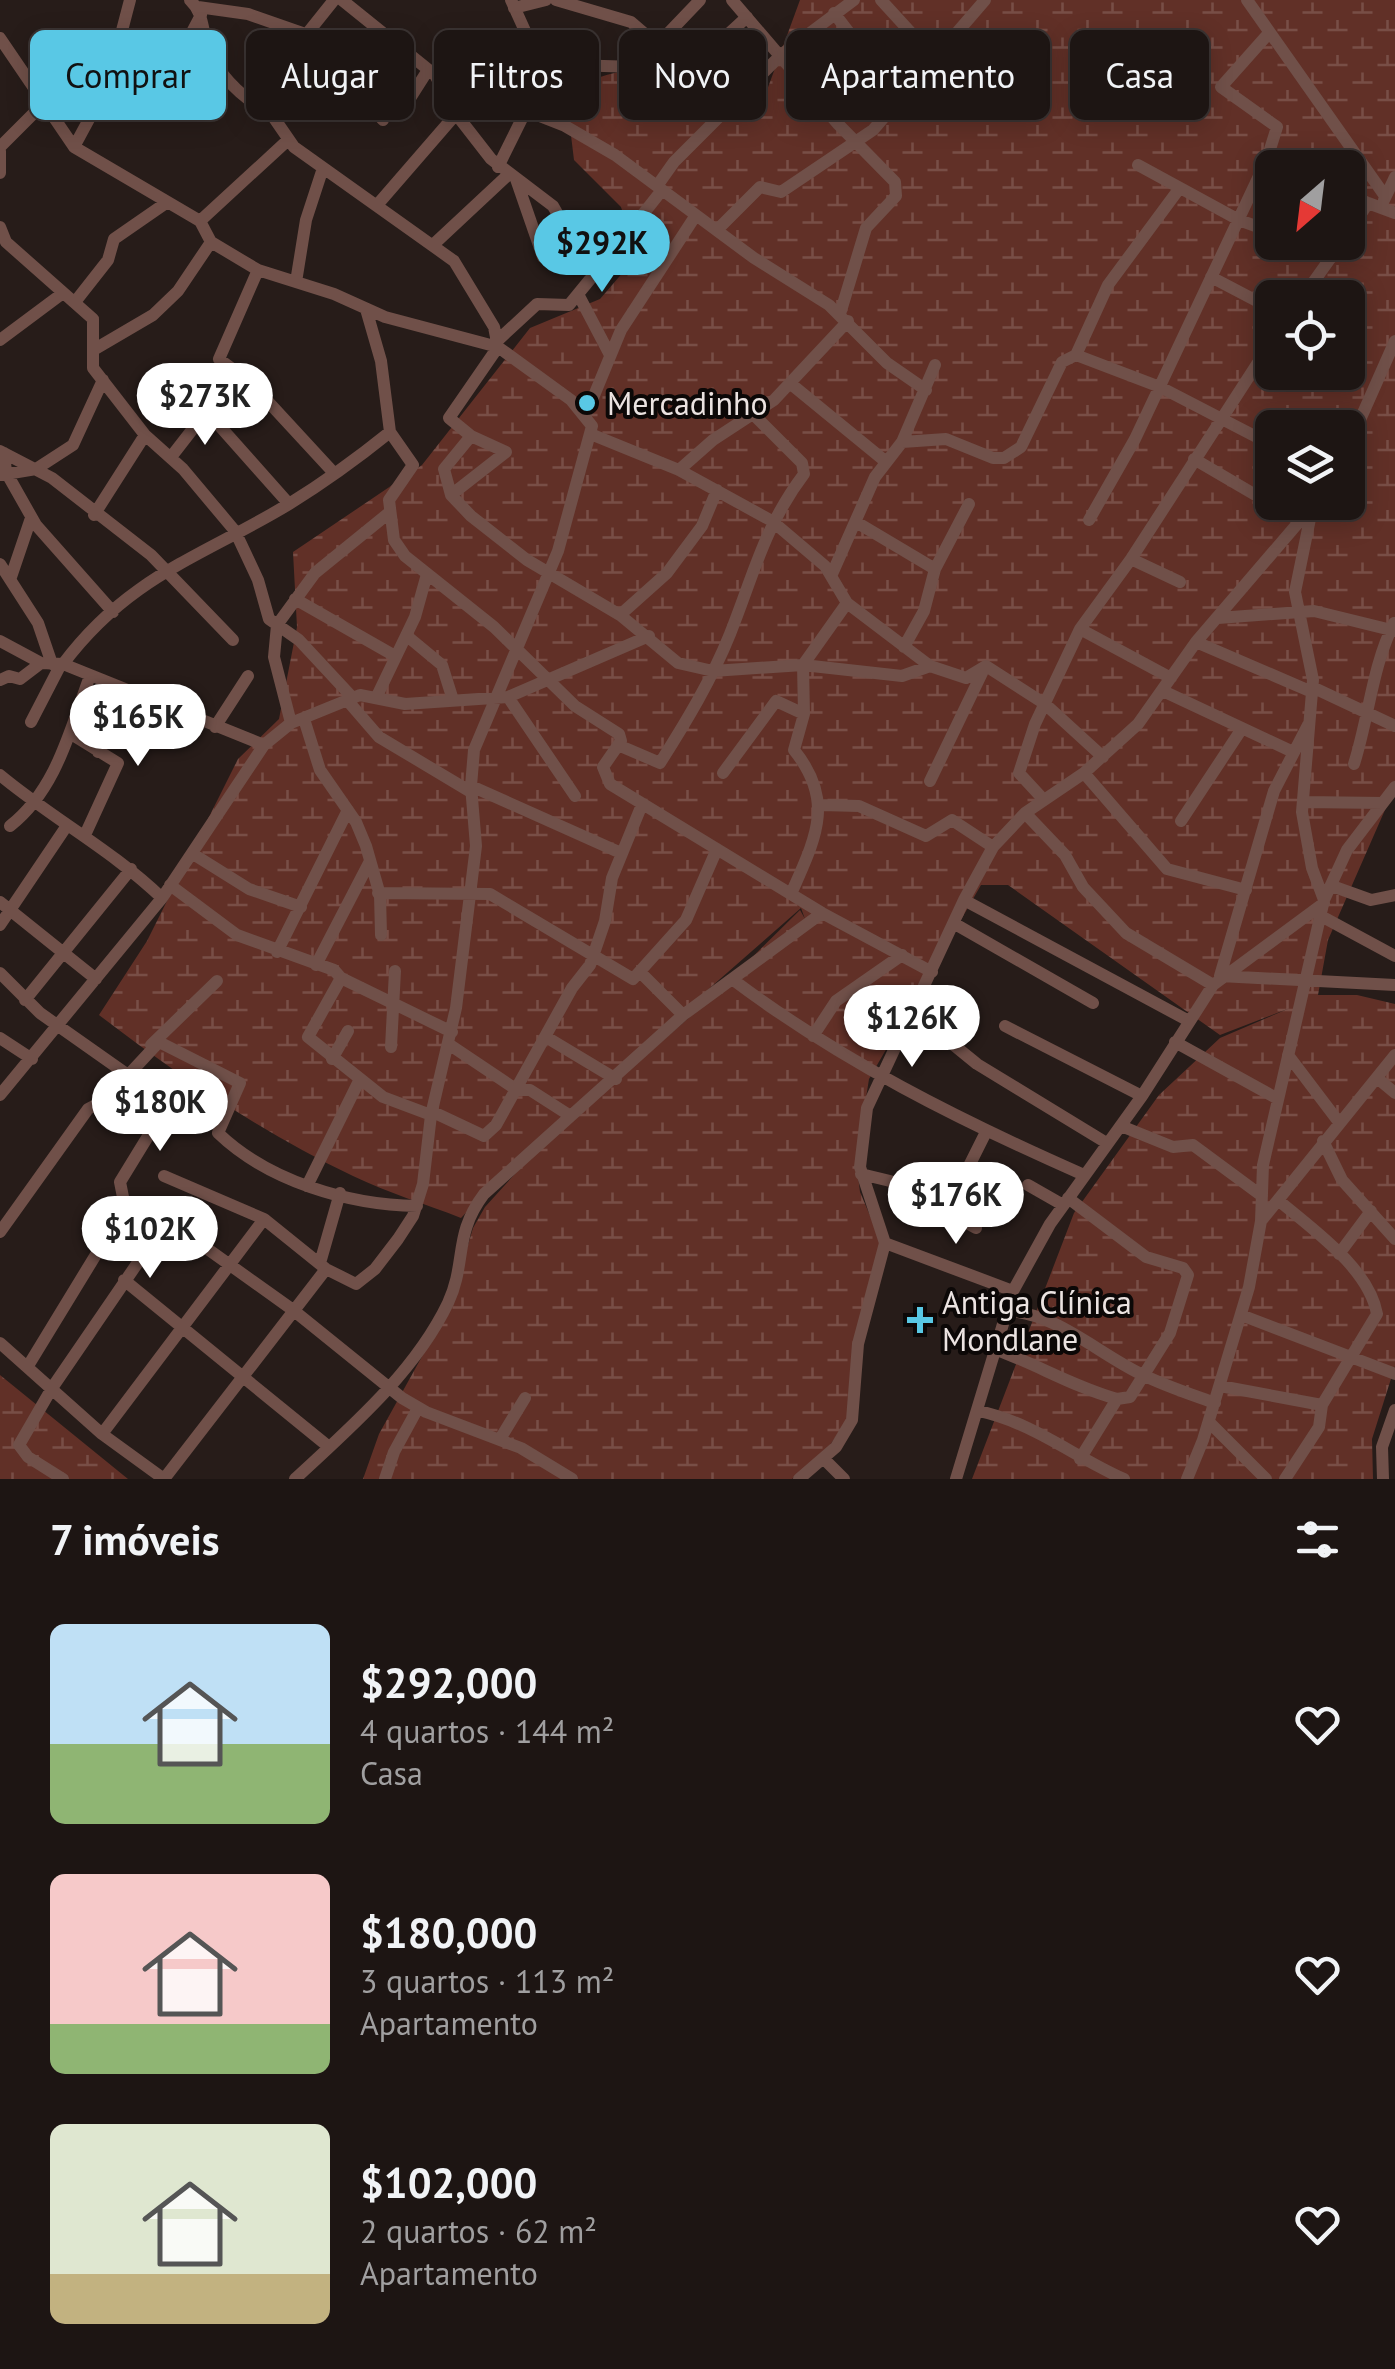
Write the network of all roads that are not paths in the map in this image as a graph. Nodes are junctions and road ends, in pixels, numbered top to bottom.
1 (130, 0) edge
2 (334, 0) edge
3 (546, 0) edge
4 (556, 0) edge
5 (700, 0) edge
6 (732, 0) edge
7 (854, 0) edge
8 (881, 0) edge
9 (985, 0) edge
10 (1247, 0) edge
11 (351, 2) edge
12 (513, 4) edge
13 (202, 6) edge
14 (834, 13) junction
15 (747, 17) junction
16 (191, 30) edge
17 (284, 30) edge
18 (312, 30) edge
19 (525, 30) edge
20 (641, 30) edge
21 (674, 30) edge
22 (733, 30) edge
23 (847, 30) edge
24 (909, 30) edge
25 (959, 30) edge
26 (1270, 33) junction
27 (0, 38) edge
28 (782, 54) junction
29 (431, 73) junction
30 (434, 74) edge
31 (434, 78) edge
32 (30, 81) edge
33 (246, 93) edge
34 (414, 95) edge
35 (30, 118) edge
36 (57, 120) edge
37 (276, 120) edge
38 (451, 120) edge
39 (461, 120) edge
40 (525, 120) edge
41 (549, 120) edge
42 (879, 120) edge
43 (288, 140) junction
44 (857, 142) junction
45 (74, 147) junction
46 (0, 149) edge
47 (1270, 150) edge
48 (1138, 165) dead end
49 (324, 168) junction
50 (0, 173) edge
51 (507, 173) junction
52 (1395, 177) edge
53 (1255, 185) edge
54 (659, 188) junction
55 (1179, 189) junction
56 (1365, 199) edge
57 (1378, 202) junction
58 (166, 203) junction
59 (378, 204) junction
60 (1395, 214) edge
61 (696, 215) junction
62 (1365, 216) edge
63 (1239, 220) junction
64 (200, 221) junction
65 (1255, 226) edge
66 (0, 228) edge
67 (717, 230) junction
68 (212, 242) junction
69 (3, 244) edge
70 (434, 244) junction
71 (543, 257) dead end
72 (258, 270) junction
73 (591, 273) junction
74 (1210, 277) junction
75 (296, 282) junction
76 (578, 294) junction
77 (69, 297) junction
78 (1255, 300) edge
79 (366, 309) junction
80 (844, 317) junction
81 (93, 319) junction
82 (120, 331) junction
83 (0, 340) edge
84 (498, 344) junction
85 (96, 349) junction
86 (1393, 349) edge
87 (610, 355) junction
88 (1076, 355) junction
89 (935, 365) dead end
90 (1255, 367) edge
91 (240, 375) junction
92 (104, 380) junction
93 (791, 384) junction
94 (1160, 388) junction
95 (926, 390) junction
96 (1365, 410) edge
97 (206, 412) junction
98 (586, 415) junction
99 (754, 415) junction
100 (1221, 418) junction
101 (390, 432) junction
102 (144, 435) junction
103 (593, 435) junction
104 (471, 436) junction
105 (1255, 437) edge
106 (902, 442) junction
107 (2, 452) edge
108 (171, 457) junction
109 (1194, 459) junction
110 (885, 461) junction
111 (36, 469) junction
112 (679, 470) junction
113 (333, 472) junction
114 (3, 474) edge
115 (717, 490) junction
116 (451, 495) junction
117 (289, 504) junction
118 (968, 504) dead end
119 (390, 512) junction
120 (94, 515) junction
121 (31, 518) junction
122 (1088, 520) dead end
123 (1310, 520) edge
124 (772, 521) junction
125 (856, 522) junction
126 (1300, 522) joint
127 (235, 531) junction
128 (1131, 559) junction
129 (0, 564) edge
130 (935, 568) junction
131 (164, 569) junction
132 (550, 572) junction
133 (428, 574) junction
134 (832, 574) junction
135 (11, 577) junction
136 (1180, 582) dead end
137 (296, 599) junction
138 (846, 603) junction
139 (113, 612) junction
140 (1298, 612) junction
141 (620, 614) junction
142 (1218, 618) junction
143 (277, 624) junction
144 (1394, 627) edge
145 (1080, 629) junction
146 (407, 636) junction
147 (648, 636) junction
148 (0, 640) edge
149 (232, 640) dead end
150 (1196, 642) junction
151 (904, 647) junction
152 (514, 648) junction
153 (395, 656) junction
154 (54, 664) junction
155 (803, 665) junction
156 (930, 666) junction
157 (986, 666) junction
158 (713, 671) junction
159 (90, 676) junction
160 (248, 676) dead end
161 (1171, 678) junction
162 (0, 680) edge
163 (546, 681) junction
164 (1312, 689) junction
165 (1163, 691) junction
166 (129, 693) junction
167 (377, 696) junction
168 (502, 697) junction
169 (349, 699) junction
170 (453, 700) junction
171 (1045, 704) junction
172 (804, 714) junction
173 (1370, 715) junction
174 (297, 721) junction
175 (31, 722) dead end
176 (1309, 723) junction
177 (1395, 726) edge
178 (216, 727) junction
179 (1241, 730) junction
180 (71, 734) junction
181 (264, 745) junction
182 (618, 746) junction
183 (1291, 751) junction
184 (98, 752) junction
185 (1103, 757) junction
186 (1354, 764) dead end
187 (1084, 772) junction
188 (723, 773) dead end
189 (0, 775) edge
190 (930, 781) dead end
191 (1395, 787) edge
192 (471, 789) junction
193 (575, 796) dead end
194 (1043, 800) junction
195 (1304, 802) junction
196 (34, 803) junction
197 (1382, 803) junction
198 (820, 805) junction
199 (642, 807) junction
200 (348, 810) junction
201 (1025, 812) junction
202 (1181, 821) dead end
203 (10, 826) dead end
204 (66, 827) junction
205 (85, 835) junction
206 (993, 847) junction
207 (717, 850) junction
208 (621, 853) junction
209 (193, 854) junction
210 (370, 861) junction
211 (132, 868) junction
212 (170, 885) junction
213 (1332, 886) junction
214 (1246, 890) junction
215 (468, 892) junction
216 (378, 893) junction
217 (792, 894) junction
218 (1395, 895) edge
219 (162, 898) junction
220 (964, 900) junction
221 (6, 906) edge
222 (301, 907) junction
223 (1323, 907) junction
224 (822, 913) junction
225 (956, 924) junction
226 (0, 926) edge
227 (381, 934) dead end
228 (63, 949) junction
229 (276, 952) junction
230 (594, 955) junction
231 (902, 955) junction
232 (1395, 956) edge
233 (316, 965) junction
234 (395, 971) dead end
235 (0, 972) edge
236 (932, 972) junction
237 (641, 974) junction
238 (341, 978) junction
239 (96, 979) junction
240 (732, 979) junction
241 (1304, 980) junction
242 (217, 981) dead end
243 (1217, 981) junction
244 (1395, 984) edge
245 (25, 1000) junction
246 (1093, 1002) dead end
247 (393, 1005) junction
248 (912, 1011) junction
249 (683, 1015) junction
250 (1189, 1021) junction
251 (1005, 1026) dead end
252 (60, 1027) junction
253 (348, 1031) dead end
254 (813, 1036) junction
255 (546, 1037) junction
256 (0, 1038) edge
257 (451, 1038) junction
258 (157, 1042) junction
259 (1175, 1042) junction
260 (390, 1047) dead end
261 (1395, 1054) edge
262 (1288, 1055) junction
263 (32, 1059) junction
264 (332, 1059) junction
265 (130, 1073) junction
266 (881, 1077) junction
267 (616, 1078) junction
268 (1376, 1078) junction
269 (360, 1079) junction
270 (518, 1090) junction
271 (1395, 1093) edge
272 (0, 1095) edge
273 (1142, 1096) junction
274 (1278, 1099) junction
275 (169, 1102) junction
276 (432, 1114) junction
277 (569, 1115) junction
278 (222, 1120) junction
279 (1338, 1121) junction
280 (1121, 1126) junction
281 (986, 1132) junction
282 (1323, 1141) junction
283 (1106, 1142) junction
284 (861, 1174) junction
285 (1084, 1174) junction
286 (164, 1176) dead end
287 (307, 1186) junction
288 (1028, 1186) dead end
289 (340, 1193) junction
290 (1262, 1196) junction
291 (1278, 1200) junction
292 (1066, 1202) junction
293 (417, 1206) junction
294 (125, 1207) junction
295 (1371, 1211) junction
296 (945, 1214) junction
297 (264, 1219) junction
298 (167, 1220) junction
299 (1261, 1221) junction
300 (976, 1228) dead end
301 (0, 1232) edge
302 (1395, 1240) edge
303 (885, 1243) junction
304 (1339, 1254) junction
305 (228, 1264) junction
306 (323, 1266) junction
307 (124, 1280) junction
308 (1013, 1292) junction
309 (293, 1310) junction
310 (1008, 1311) junction
311 (1241, 1315) junction
312 (183, 1330) junction
313 (0, 1343) edge
314 (997, 1350) junction
315 (1353, 1358) junction
316 (28, 1366) junction
317 (243, 1374) junction
318 (1395, 1374) edge
319 (1143, 1376) junction
320 (389, 1385) junction
321 (1220, 1386) junction
322 (52, 1388) junction
323 (525, 1398) dead end
324 (1116, 1400) junction
325 (1215, 1403) junction
326 (1322, 1405) junction
327 (418, 1408) junction
328 (1395, 1410) edge
329 (979, 1411) junction
330 (1209, 1422) junction
331 (102, 1434) junction
332 (500, 1439) junction
333 (329, 1447) junction
334 (1382, 1447) junction
335 (1395, 1456) edge
336 (824, 1459) junction
337 (1080, 1459) junction
338 (62, 1479) edge
339 (295, 1479) edge
340 (385, 1479) edge
341 (572, 1479) edge
342 (799, 1479) edge
343 (844, 1479) edge
344 (956, 1479) edge
345 (1124, 1479) edge
346 (1187, 1479) edge
347 (1266, 1479) edge
348 (1284, 1479) edge
349 (1383, 1479) edge

1 - 45 street
2 - 18 street
3 - 12 street
4 - 20 street
5 - 21 street
6 - 15 street
7 - 14 street
8 - 24 street
9 - 25 street
10 - 26 street
11 - 29 street
12 - 19 street
13 - 16 street
13 - 17 street
13 - 33 street
14 - 23 street
14 - 28 street
15 - 22 street
15 - 28 street
26 - 47 street
26 - 57 street
27 - 32 street
28 - 44 street
28 - 54 street
29 - 30 street
29 - 31 street
29 - 34 street
35 - 46 street
36 - 45 street
37 - 43 street
38 - 59 street
39 - 51 street
40 - 51 street
41 - 54 street
42 - 44 street
43 - 49 street
43 - 64 street
44 - 67 street
44 - 80 street
45 - 58 street
46 - 50 street
48 - 55 street
49 - 59 street
49 - 75 street
51 - 70 street
51 - 71 street
51 - 73 street
52 - 57 street
53 - 63 street
54 - 61 street
54 - 73 street
55 - 63 street
55 - 88 street
56 - 57 street
57 - 60 street
57 - 62 street
58 - 64 street
58 - 77 street
59 - 70 street
61 - 67 street
61 - 87 street
63 - 65 street
63 - 74 street
64 - 68 street
66 - 69 street
67 - 80 street
68 - 72 street
68 - 82 street
69 - 77 street
70 - 84 street
72 - 75 street
72 - 91 street
73 - 76 street
74 - 78 street
74 - 94 street
75 - 79 street
76 - 84 street
76 - 87 street
77 - 81 street
77 - 83 street
79 - 84 street
79 - 101 street
80 - 93 street
80 - 95 street
81 - 82 street
81 - 85 street
82 - 85 street
84 - 98 street
84 - 104 street
85 - 92 street
86 - 96 street
87 - 98 street
88 - 94 street
88 - 106 street
89 - 95 street
90 - 100 street
91 - 97 street
91 - 113 street
92 - 102 street
92 - 111 street
93 - 99 street
93 - 110 street
94 - 100 street
94 - 122 street
95 - 106 street
97 - 108 street
97 - 117 street
98 - 103 street
99 - 112 street
99 - 124 street
100 - 105 street
100 - 109 street
101 - 113 street
101 - 119 street
102 - 108 street
102 - 120 street
103 - 112 street
103 - 132 street
104 - 116 street
104 - 116 street
106 - 110 street
107 - 111 street
107 - 114 street
108 - 127 street
109 - 126 street
109 - 128 street
110 - 125 street
111 - 114 street
111 - 120 street
112 - 115 street
113 - 117 street
114 - 121 street
115 - 124 street
115 - 141 street
116 - 132 street
117 - 127 street
118 - 130 street
119 - 133 street
119 - 137 street
120 - 131 street
121 - 135 street
121 - 139 street
123 - 140 street
124 - 134 street
124 - 158 street
125 - 130 street
125 - 134 street
126 - 142 street
127 - 131 street
127 - 143 street
128 - 136 street
128 - 145 street
129 - 135 street
130 - 151 street
131 - 139 street
131 - 149 street
132 - 141 street
132 - 152 street
133 - 146 street
133 - 152 street
134 - 138 street
135 - 154 street
137 - 143 street
137 - 153 street
138 - 151 street
138 - 155 street
139 - 154 street
140 - 142 street
140 - 144 street
140 - 164 street
141 - 147 street
142 - 150 street
143 - 169 street
143 - 174 street
144 - 173 street
145 - 161 street
145 - 171 street
146 - 153 street
146 - 170 street
147 - 158 street
147 - 163 street
148 - 154 street
150 - 161 street
150 - 164 street
151 - 156 street
152 - 163 street
152 - 168 street
153 - 167 street
154 - 159 street
154 - 162 street
154 - 175 street
155 - 156 street
155 - 158 street
155 - 172 street
156 - 157 street
157 - 171 street
157 - 190 street
158 - 182 street
159 - 166 street
159 - 180 street
160 - 178 street
161 - 165 street
163 - 168 street
163 - 182 street
164 - 173 street
164 - 176 street
165 - 179 street
165 - 185 street
166 - 178 street
166 - 184 street
167 - 169 street
167 - 170 street
168 - 170 street
168 - 192 street
168 - 193 street
169 - 174 street
169 - 192 street
171 - 185 street
171 - 194 street
172 - 188 street
172 - 198 street
173 - 177 street
173 - 186 street
174 - 181 street
174 - 200 street
176 - 183 street
176 - 195 street
178 - 181 street
179 - 183 street
179 - 202 street
180 - 184 street
180 - 196 street
181 - 209 street
182 - 199 street
183 - 214 street
184 - 205 street
185 - 187 street
187 - 194 street
187 - 214 street
189 - 196 street
191 - 197 street
192 - 208 street
192 - 215 street
194 - 201 street
195 - 197 street
195 - 223 street
196 - 203 street
196 - 204 street
197 - 213 street
198 - 206 street
198 - 217 street
199 - 207 street
199 - 208 street
200 - 210 street
200 - 222 street
201 - 206 street
201 - 243 street
204 - 205 street
204 - 221 street
205 - 211 street
206 - 220 street
207 - 217 street
207 - 237 street
208 - 230 street
209 - 212 street
209 - 222 street
210 - 216 street
210 - 233 street
211 - 219 street
211 - 228 street
212 - 219 street
212 - 229 street
213 - 218 street
213 - 223 street
214 - 243 street
215 - 216 street
215 - 230 street
215 - 257 street
216 - 227 street
217 - 224 street
219 - 239 street
220 - 225 street
220 - 250 street
221 - 226 street
221 - 228 street
222 - 229 street
223 - 232 street
223 - 241 street
223 - 243 street
224 - 231 street
224 - 240 street
225 - 236 street
225 - 246 street
228 - 239 street
228 - 245 street
229 - 233 street
230 - 237 street
230 - 255 street
231 - 236 street
231 - 254 street
233 - 238 street
234 - 247 street
235 - 245 street
236 - 248 street
237 - 249 street
238 - 247 street
238 - 264 street
239 - 252 street
240 - 249 street
240 - 254 street
241 - 243 street
241 - 244 street
241 - 262 street
242 - 258 street
243 - 250 street
245 - 252 street
247 - 257 street
247 - 260 street
248 - 266 street
248 - 283 street
249 - 267 street
250 - 259 street
251 - 273 street
252 - 263 street
252 - 265 street
253 - 264 street
254 - 266 street
255 - 267 street
255 - 270 street
256 - 263 street
257 - 270 street
257 - 276 street
258 - 265 street
258 - 278 street
259 - 273 street
259 - 274 street
261 - 268 street
262 - 274 street
262 - 279 street
263 - 272 street
264 - 269 street
265 - 275 street
265 - 301 street
266 - 281 street
266 - 284 street
267 - 277 street
268 - 271 street
268 - 279 street
269 - 276 street
269 - 287 street
270 - 276 street
270 - 277 street
273 - 280 street
274 - 290 street
275 - 278 street
275 - 294 street
276 - 293 street
277 - 320 street
278 - 287 street
279 - 282 street
280 - 283 street
280 - 290 street
281 - 285 street
281 - 296 street
282 - 291 street
282 - 295 street
283 - 285 street
284 - 296 street
284 - 303 street
285 - 292 street
286 - 297 street
287 - 289 street
288 - 292 street
289 - 293 street
289 - 306 street
290 - 299 street
291 - 299 street
291 - 304 street
292 - 308 street
292 - 319 street
293 - 306 street
294 - 298 street
294 - 316 street
295 - 302 street
295 - 304 street
296 - 300 street
297 - 305 street
297 - 306 street
298 - 305 street
298 - 307 street
299 - 311 street
303 - 308 street
303 - 336 street
304 - 315 street
305 - 309 street
305 - 312 street
306 - 309 street
307 - 312 street
307 - 322 street
308 - 310 street
309 - 317 street
309 - 320 street
310 - 314 street
310 - 319 street
311 - 315 street
311 - 321 street
312 - 317 street
312 - 331 street
313 - 316 street
314 - 324 street
314 - 329 street
315 - 318 street
315 - 326 street
316 - 322 street
317 - 331 street
317 - 333 street
319 - 324 street
319 - 325 street
320 - 327 street
320 - 333 street
321 - 325 street
321 - 326 street
322 - 331 street
322 - 338 street
323 - 332 street
324 - 337 street
325 - 330 street
326 - 348 street
327 - 332 street
327 - 340 street
328 - 334 street
329 - 337 street
329 - 344 street
330 - 346 street
330 - 347 street
332 - 341 street
333 - 339 street
334 - 335 street
334 - 349 street
336 - 342 street
336 - 343 street
337 - 345 street

